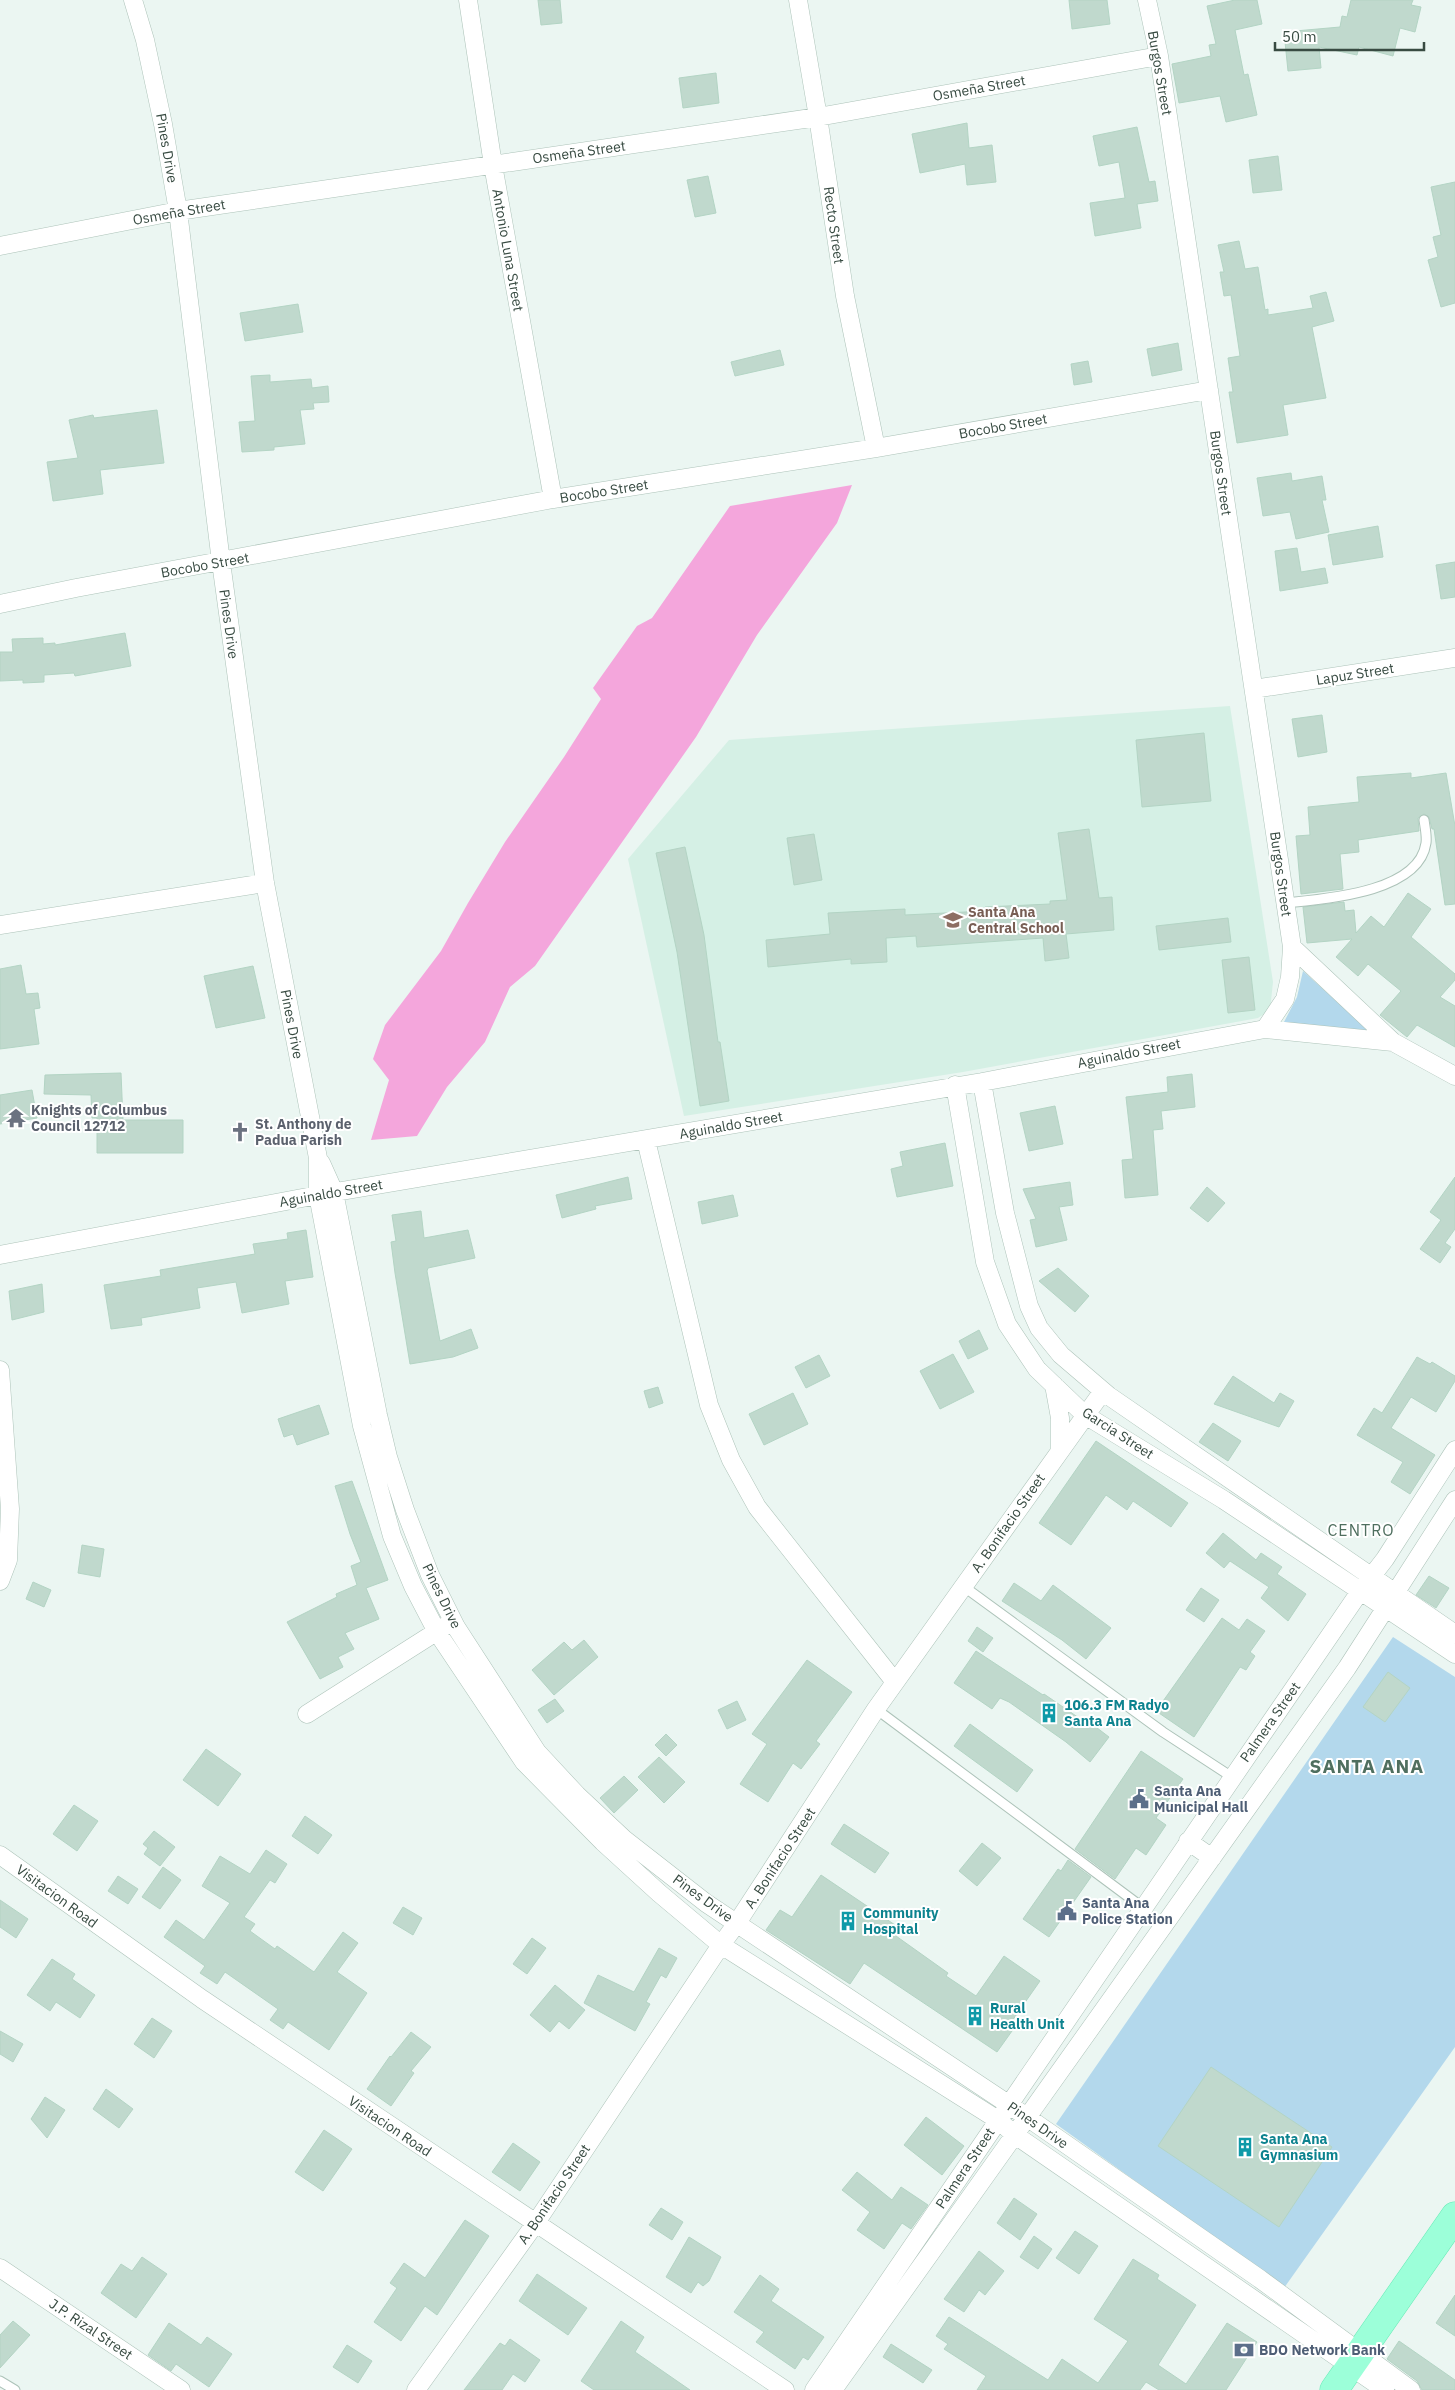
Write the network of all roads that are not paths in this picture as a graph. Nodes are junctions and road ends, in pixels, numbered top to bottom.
1 (133, 0) edge
2 (468, 0) edge
3 (798, 0) edge
4 (1147, 0) edge
5 (1159, 56) junction
6 (818, 117) junction
7 (493, 165) junction
8 (178, 212) junction
9 (0, 246) edge
10 (1209, 390) junction
11 (876, 448) junction
12 (553, 499) junction
13 (221, 562) junction
14 (0, 604) edge
15 (1455, 658) edge
16 (1254, 689) junction
17 (1424, 820) dead end
18 (265, 883) junction
19 (1285, 904) junction
20 (0, 925) edge
21 (1292, 947) junction
22 (1265, 1029) junction
23 (1393, 1042) junction
24 (1455, 1076) edge
25 (982, 1082) junction
26 (956, 1085) junction
27 (646, 1140) junction
28 (326, 1193) junction
29 (0, 1256) edge
30 (0, 1370) edge
31 (1054, 1385) junction
32 (1103, 1391) junction
33 (1085, 1415) junction
34 (1060, 1450) junction
35 (1455, 1450) edge
36 (1455, 1500) edge
37 (0, 1581) edge
38 (1366, 1584) junction
39 (963, 1586) junction
40 (1392, 1601) junction
41 (453, 1620) junction
42 (438, 1632) junction
43 (1455, 1634) edge
44 (1455, 1654) edge
45 (895, 1682) junction
46 (876, 1709) junction
47 (307, 1714) dead end
48 (1232, 1777) junction
49 (1188, 1840) junction
50 (0, 1855) edge
51 (1212, 1858) junction
52 (1142, 1907) junction
53 (737, 1924) junction
54 (721, 1945) junction
55 (1008, 2104) junction
56 (1027, 2118) junction
57 (998, 2120) junction
58 (1015, 2135) junction
59 (1455, 2216) edge
60 (535, 2224) junction
61 (0, 2268) edge
62 (1355, 2360) junction
63 (0, 2380) edge
64 (15, 2390) edge
65 (181, 2390) edge
66 (416, 2390) edge
67 (785, 2390) edge
68 (814, 2390) edge
69 (833, 2390) edge
70 (1334, 2390) edge
71 (1385, 2390) edge
72 (1411, 2390) edge

1 - 8 street, Pines Drive
2 - 7 street, Antonio Luna Street
3 - 6 street, Recto Street
4 - 5 street, Burgos Street
5 - 6 street, Osmeña Street
5 - 10 street, Burgos Street
6 - 7 street, Osmeña Street
6 - 11 street, Recto Street
7 - 8 street, Osmeña Street
7 - 12 street, Antonio Luna Street
8 - 9 street, Osmeña Street
8 - 13 street, Pines Drive
10 - 11 street, Bocobo Street
10 - 16 street, Burgos Street
11 - 12 street, Bocobo Street
12 - 13 street, Bocobo Street
13 - 14 street, Bocobo Street
13 - 18 street, Pines Drive
15 - 16 street, Lapuz Street
16 - 19 street, Burgos Street
17 - 19 lane
18 - 20 street
18 - 28 street, Pines Drive
19 - 21 street, Burgos Street
21 - 22 street, Burgos Street
21 - 23 street
22 - 23 street, Aguinaldo Street
22 - 25 street, Aguinaldo Street
23 - 24 street, Aguinaldo Street
25 - 26 street, Aguinaldo Street
25 - 32 street, Garcia Street
26 - 27 street, Aguinaldo Street
26 - 31 street, Garcia Street
27 - 28 street, Aguinaldo Street
27 - 45 street
28 - 29 street, Aguinaldo Street
28 - 41 street, Pines Drive
28 - 42 street, Pines Drive
30 - 37 street
31 - 33 street, Garcia Street
31 - 34 street
32 - 33 street, A. Bonifacio Street
32 - 38 street, Garcia Street
33 - 34 street, A. Bonifacio Street
33 - 38 street, Garcia Street
34 - 39 street, A. Bonifacio Street
35 - 38 street, Palmera Street
36 - 40 street, Palmera Street
38 - 40 street, Garcia Street
38 - 48 street, Palmera Street
39 - 45 street, A. Bonifacio Street
39 - 48 lane
40 - 43 street, Garcia Street
40 - 44 street, Garcia Street
40 - 51 street, Palmera Street
41 - 42 street
41 - 53 street, Pines Drive
42 - 47 street
42 - 54 street, Pines Drive
45 - 46 street, A. Bonifacio Street
46 - 52 lane
46 - 53 street, A. Bonifacio Street
48 - 49 street, Palmera Street
49 - 51 street
49 - 52 street, Palmera Street
50 - 60 street, Visitacion Road
51 - 56 street, Palmera Street
52 - 55 street, Palmera Street
53 - 54 street, A. Bonifacio Street
53 - 55 street, Pines Drive
54 - 57 street, Pines Drive
54 - 60 street, A. Bonifacio Street
55 - 56 street, Pines Drive
55 - 57 street, Palmera Street
56 - 58 street, Palmera Street
56 - 62 street, Pines Drive
57 - 58 street, Pines Drive
57 - 68 street, Palmera Street
58 - 62 street, Pines Drive
58 - 69 street, Palmera Street
59 - 62 main road
60 - 66 street, A. Bonifacio Street
60 - 67 street, Visitacion Road
61 - 65 street, J.P. Rizal Street
62 - 70 main road
62 - 71 street, Pines Drive
62 - 72 street, Pines Drive
63 - 64 lane

